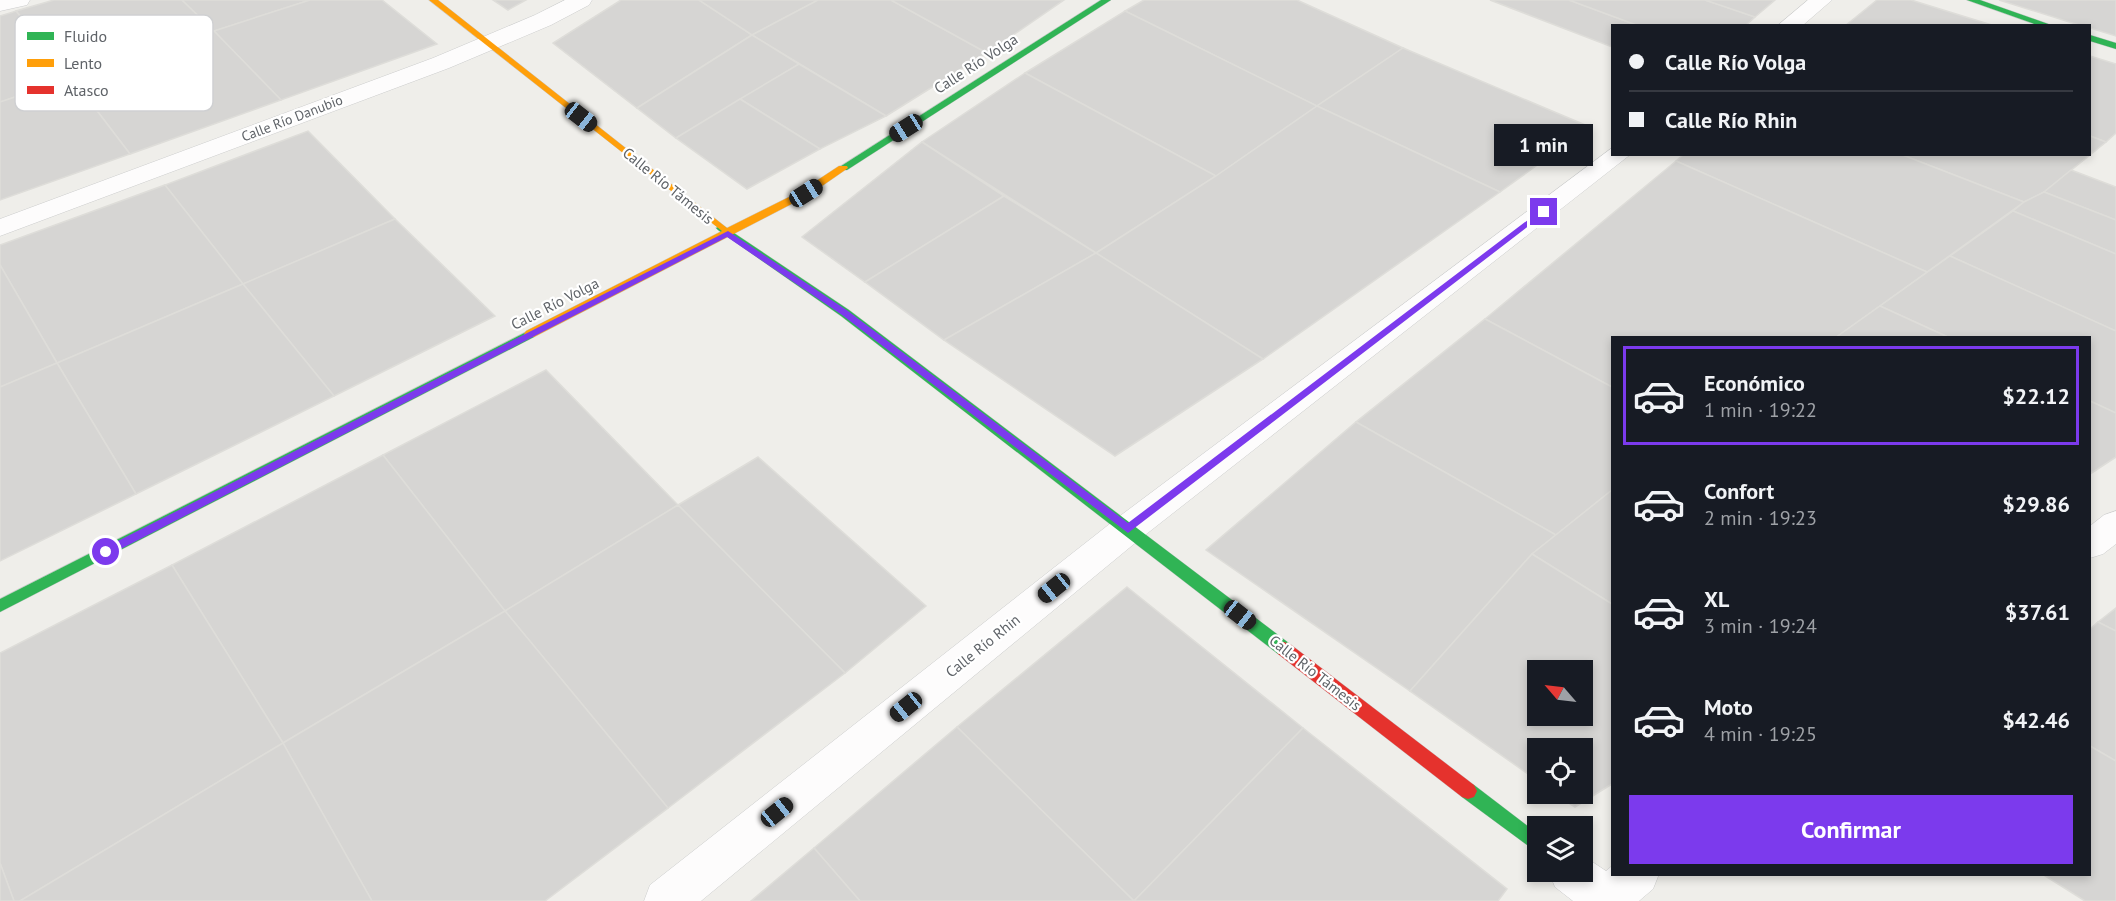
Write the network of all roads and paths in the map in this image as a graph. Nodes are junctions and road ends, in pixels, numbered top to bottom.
1 (19, 0) edge
2 (433, 0) edge
3 (581, 0) edge
4 (1107, 0) edge
5 (1821, 0) edge
6 (1971, 0) edge
7 (0, 5) edge
8 (1791, 24) edge
9 (2044, 24) edge
10 (2091, 38) edge
11 (490, 44) junction
12 (2116, 46) edge
13 (1616, 156) edge
14 (0, 228) edge
15 (728, 233) junction
16 (2116, 525) edge
17 (1128, 529) junction
18 (2091, 543) edge
19 (0, 606) edge
20 (1527, 837) edge
21 (1591, 882) edge
22 (1614, 894) edge
23 (666, 901) edge

1 - 7 street
2 - 11 street, Calle Río Támesis
3 - 11 street, Calle Río Danubio
4 - 15 street, Calle Río Volga
5 - 8 street
6 - 9 street
10 - 12 street
11 - 14 street, Calle Río Danubio
11 - 15 street, Calle Río Támesis
13 - 17 street, Calle Río Rhin
15 - 17 street, Calle Río Támesis
15 - 19 street, Calle Río Volga
16 - 18 street
17 - 20 street, Calle Río Támesis
17 - 23 street, Calle Río Rhin
21 - 22 street

